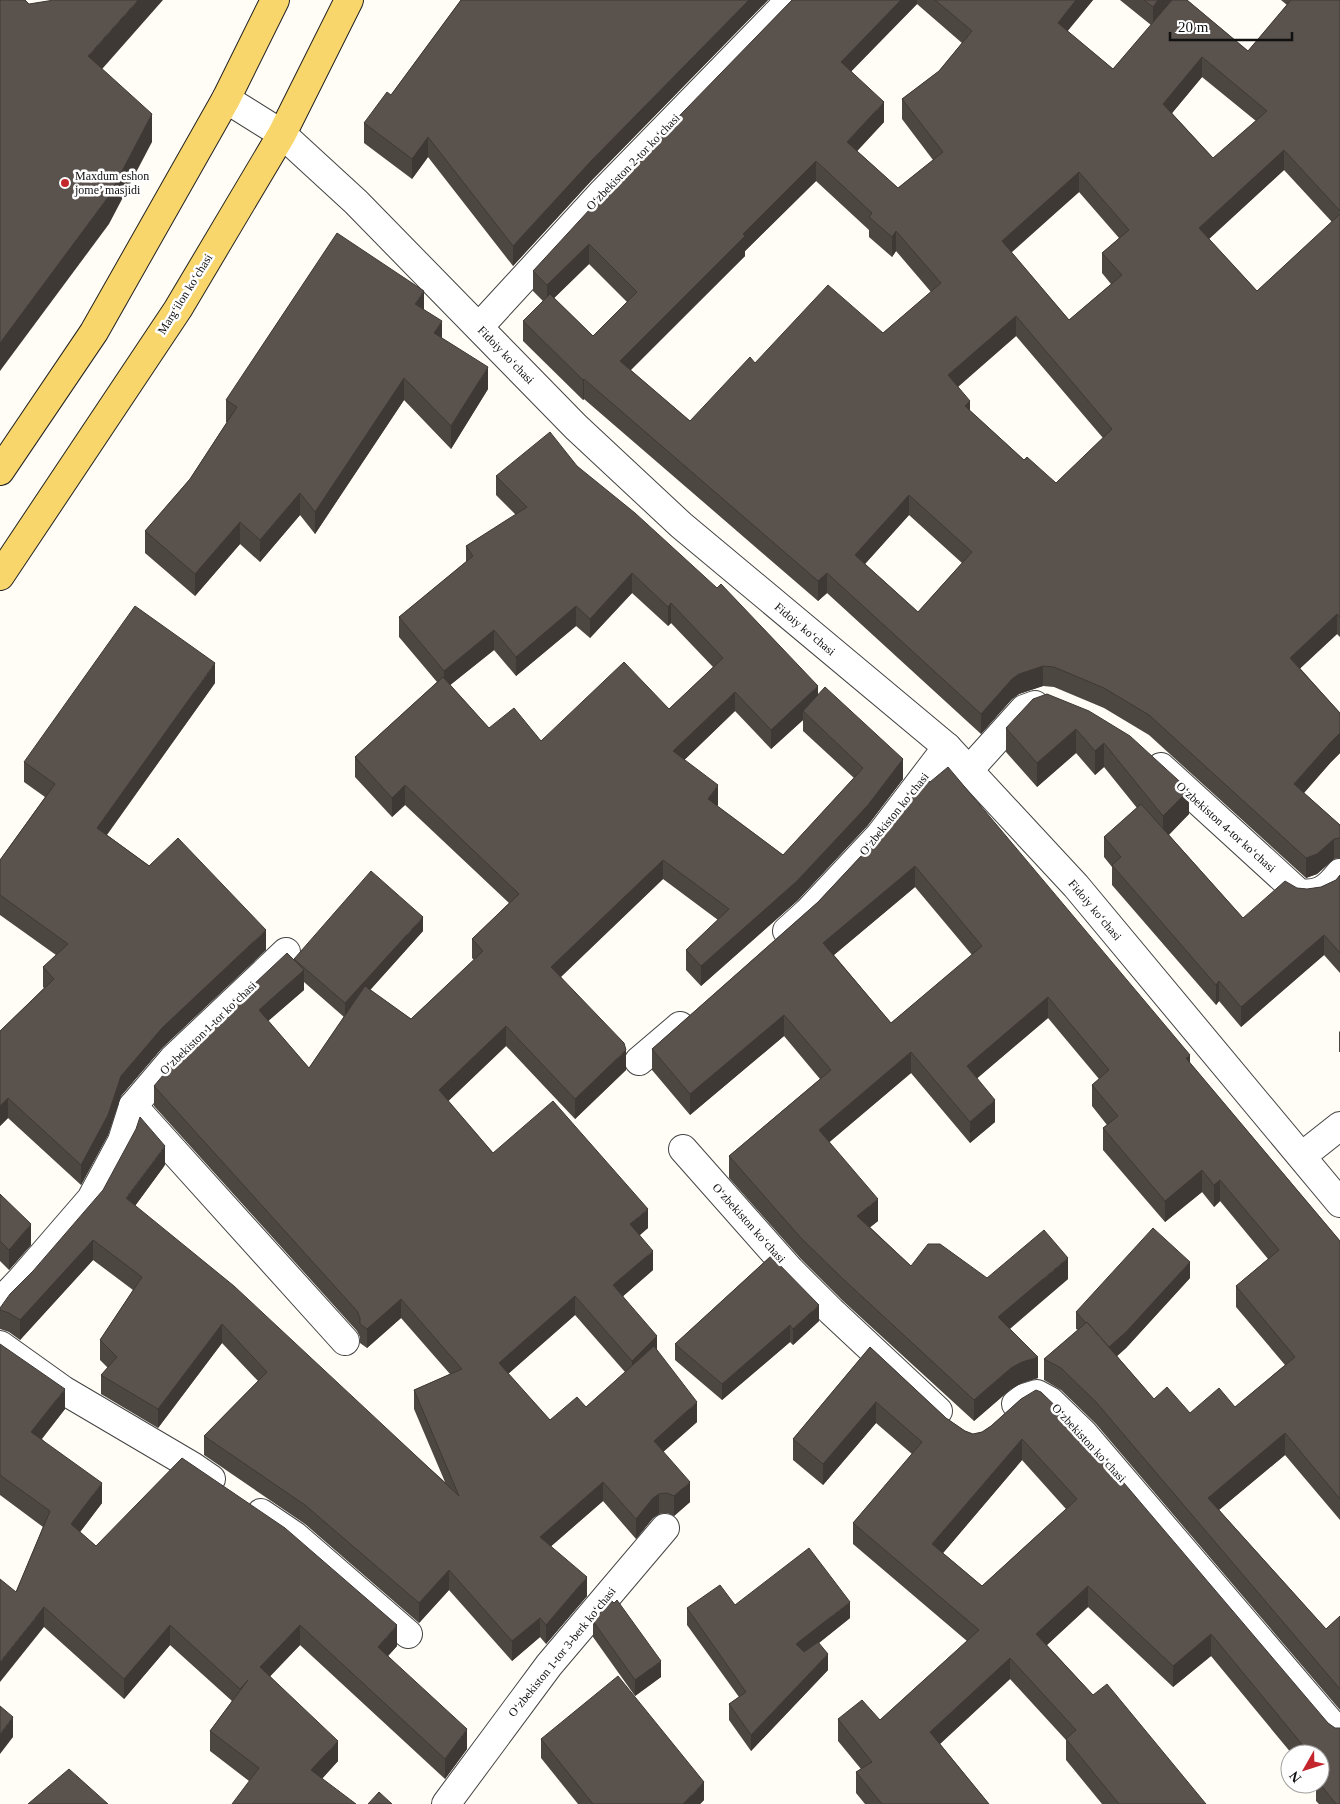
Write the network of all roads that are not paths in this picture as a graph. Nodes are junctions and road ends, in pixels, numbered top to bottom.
1 (274, 0) edge
2 (349, 0) edge
3 (790, 0) edge
4 (226, 99) junction
5 (282, 134) junction
6 (479, 327) junction
7 (0, 470) edge
8 (0, 576) edge
9 (1056, 704) edge
10 (947, 748) junction
11 (1146, 753) edge
12 (969, 770) junction
13 (1340, 873) edge
14 (772, 945) edge
15 (286, 952) edge
16 (698, 1009) edge
17 (640, 1061) dead end
18 (133, 1106) junction
19 (1340, 1126) edge
20 (683, 1149) dead end
21 (1302, 1156) junction
22 (1340, 1203) edge
23 (0, 1302) edge
24 (345, 1341) dead end
25 (0, 1345) edge
26 (998, 1421) edge
27 (957, 1428) edge
28 (665, 1528) dead end
29 (408, 1634) dead end
30 (1340, 1734) edge
31 (446, 1804) edge

1 - 4 main road
2 - 5 main road, Margʻilon koʻchasi
3 - 6 street, Oʻzbekiston 2-tor koʻchasi
4 - 5 street, Fidoiy koʻchasi
4 - 7 main road
5 - 6 street, Fidoiy koʻchasi
5 - 8 main road, Margʻilon koʻchasi
6 - 10 street, Fidoiy koʻchasi
9 - 12 street
10 - 12 street, Fidoiy koʻchasi
10 - 14 street, Oʻzbekiston koʻchasi
11 - 13 street, Oʻzbekiston 4-tor koʻchasi
12 - 21 street, Fidoiy koʻchasi
15 - 18 street, O‘zbekiston 1-tor ko‘chasi
16 - 17 street
18 - 23 street, O‘zbekiston 1-tor ko‘chasi
18 - 24 street
19 - 21 street
20 - 27 street, Oʻzbekiston koʻchasi
21 - 22 street, Fidoiy koʻchasi
25 - 29 street
26 - 30 street, Oʻzbekiston koʻchasi
28 - 31 street, Oʻzbekiston 1-tor 3-berk koʻchasi

